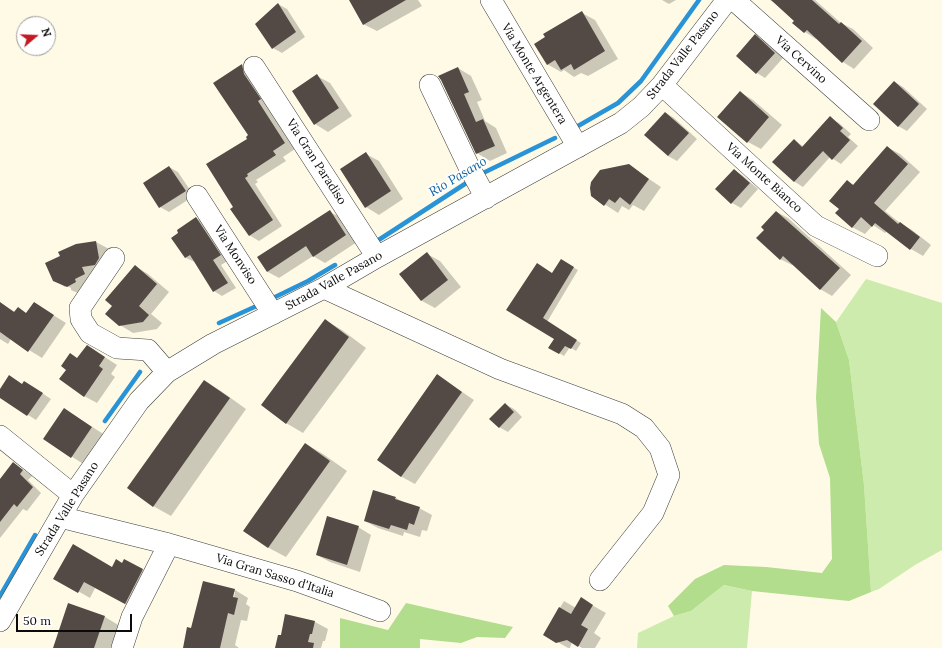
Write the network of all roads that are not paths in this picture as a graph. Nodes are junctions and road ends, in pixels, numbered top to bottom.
1 (491, 0) edge
2 (723, 3) edge
3 (254, 67) dead end
4 (430, 85) dead end
5 (662, 85) junction
6 (869, 120) dead end
7 (578, 147) junction
8 (478, 183) junction
9 (197, 196) dead end
10 (877, 256) dead end
11 (378, 257) junction
12 (114, 258) dead end
13 (324, 288) junction
14 (268, 306) junction
15 (167, 372) junction
16 (0, 436) edge
17 (73, 495) junction
18 (60, 517) junction
19 (169, 544) junction
20 (600, 580) dead end
21 (380, 611) dead end
22 (0, 621) edge
23 (122, 648) edge

1 - 7 street, Via Monte Argentera
2 - 5 street, Strada Valle Pasano
2 - 6 street, Via Cervino
3 - 11 street, Via Gran Paradiso
4 - 8 street
5 - 7 street, Strada Valle Pasano
5 - 10 street, Via Monte Bianco
7 - 8 street, Strada Valle Pasano
8 - 11 street, Strada Valle Pasano
9 - 14 street, Via Monviso
11 - 13 street, Strada Valle Pasano
12 - 15 street
13 - 14 street, Strada Valle Pasano
13 - 20 street
14 - 15 street, Strada Valle Pasano
15 - 17 street, Strada Valle Pasano
16 - 17 street
17 - 18 street, Strada Valle Pasano
18 - 19 street, Via Gran Sasso d'Italia
18 - 22 street, Strada Valle Pasano
19 - 21 street, Via Gran Sasso d'Italia
19 - 23 street

